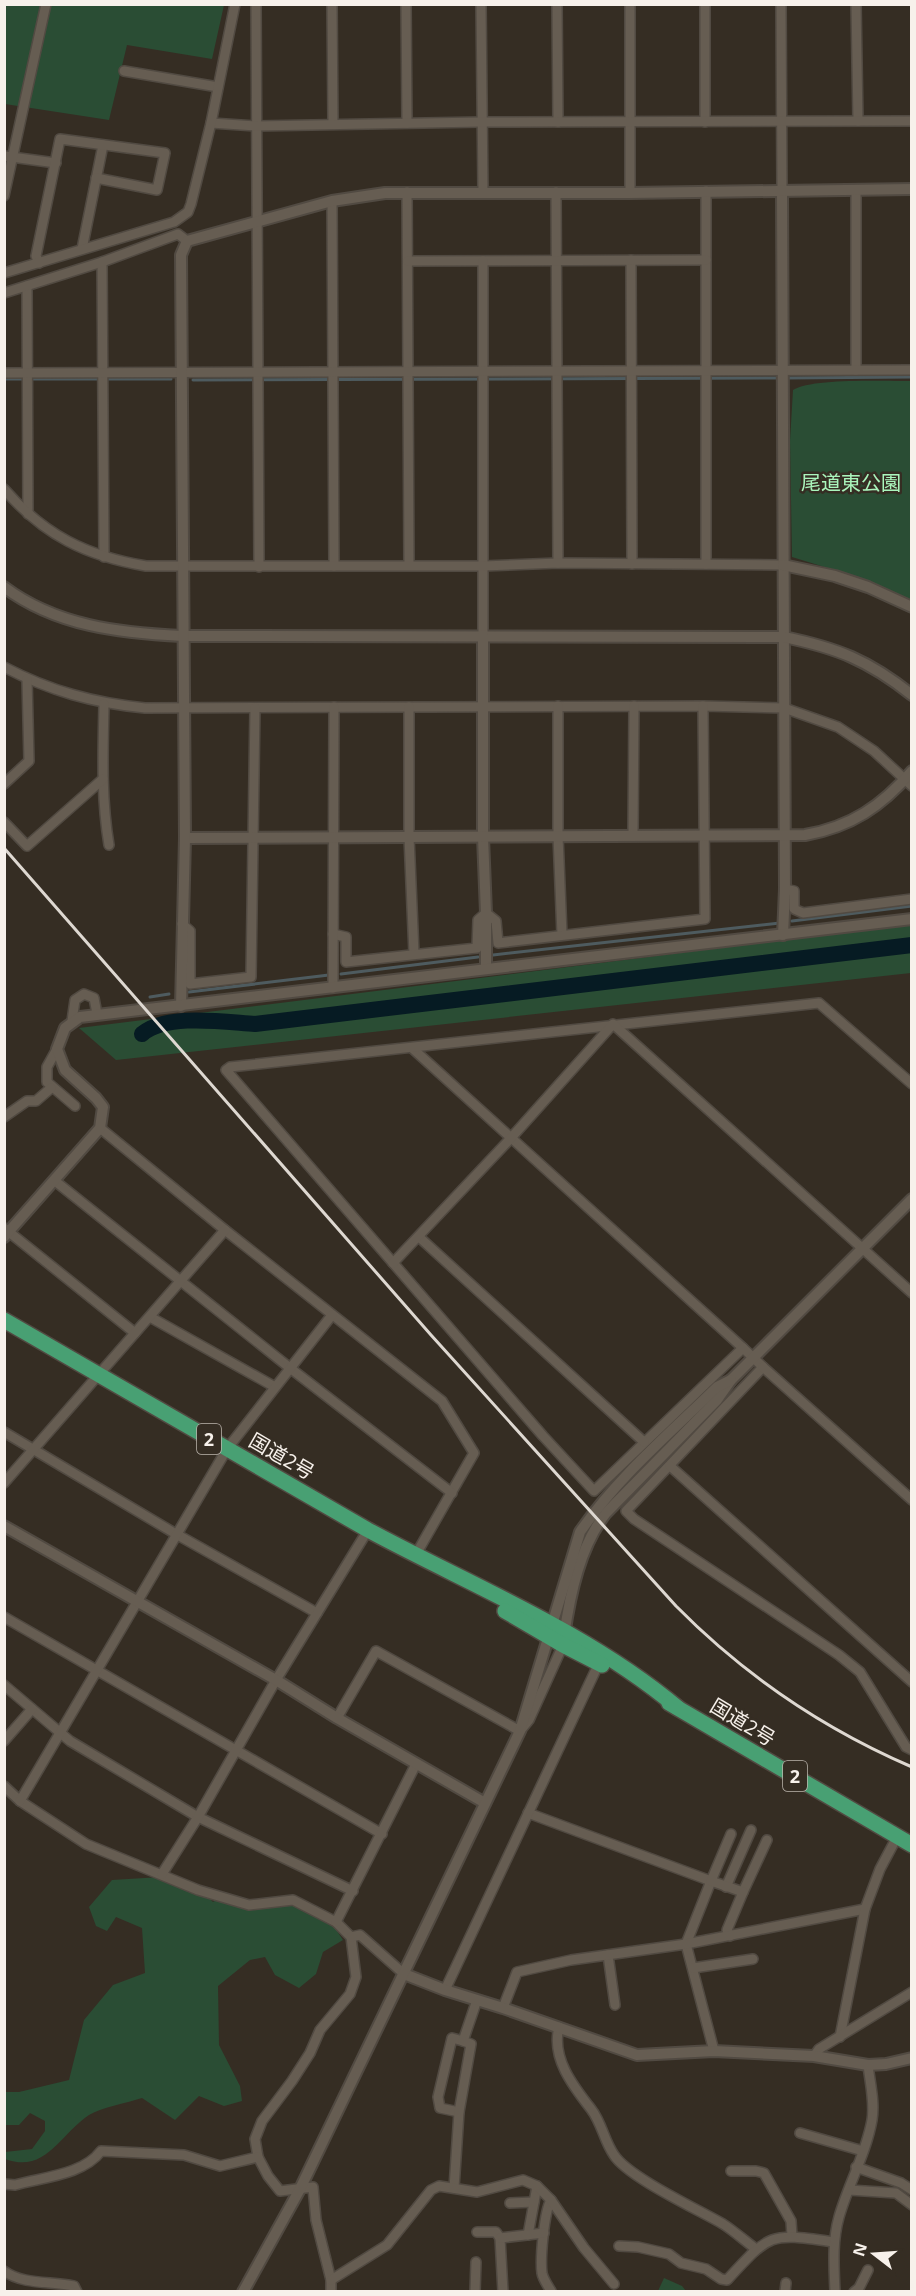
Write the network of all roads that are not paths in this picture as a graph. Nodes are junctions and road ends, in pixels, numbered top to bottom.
1 (46, 4) edge
2 (235, 4) edge
3 (256, 4) edge
4 (332, 4) edge
5 (406, 4) edge
6 (481, 4) edge
7 (557, 4) edge
8 (630, 4) edge
9 (705, 4) edge
10 (781, 4) edge
11 (856, 4) edge
12 (124, 71) dead end
13 (218, 87) junction
14 (858, 121) junction
15 (912, 121) edge
16 (481, 122) junction
17 (558, 122) junction
18 (705, 122) junction
19 (781, 122) junction
20 (211, 123) junction
21 (333, 123) junction
22 (407, 123) junction
23 (631, 123) junction
24 (256, 126) junction
25 (103, 145) junction
26 (9, 156) edge
27 (56, 163) junction
28 (96, 178) junction
29 (912, 189) edge
30 (856, 190) junction
31 (706, 191) junction
32 (782, 191) junction
33 (407, 192) junction
34 (483, 192) junction
35 (556, 192) junction
36 (630, 193) junction
37 (4, 196) edge
38 (332, 201) junction
39 (258, 221) junction
40 (174, 222) junction
41 (178, 234) junction
42 (187, 241) junction
43 (82, 249) junction
44 (631, 260) junction
45 (706, 260) junction
46 (408, 261) junction
47 (483, 261) junction
48 (556, 261) junction
49 (102, 262) junction
50 (39, 263) junction
51 (4, 273) edge
52 (27, 286) junction
53 (4, 293) edge
54 (856, 370) junction
55 (912, 370) edge
56 (4, 373) edge
57 (181, 373) junction
58 (631, 375) junction
59 (706, 375) junction
60 (409, 376) junction
61 (483, 376) junction
62 (558, 376) junction
63 (783, 376) junction
64 (28, 377) junction
65 (258, 377) junction
66 (333, 377) junction
67 (103, 378) junction
68 (4, 489) edge
69 (28, 514) junction
70 (104, 557) junction
71 (558, 563) junction
72 (632, 564) junction
73 (706, 564) junction
74 (183, 565) junction
75 (409, 565) junction
76 (783, 565) junction
77 (334, 566) junction
78 (483, 566) junction
79 (259, 567) junction
80 (4, 587) edge
81 (912, 607) edge
82 (483, 635) junction
83 (183, 636) junction
84 (784, 637) junction
85 (4, 667) edge
86 (27, 679) junction
87 (912, 695) edge
88 (104, 704) junction
89 (484, 706) junction
90 (558, 706) junction
91 (634, 706) junction
92 (703, 706) junction
93 (185, 707) junction
94 (334, 707) junction
95 (409, 707) junction
96 (255, 708) junction
97 (784, 708) junction
98 (103, 779) junction
99 (909, 779) edge
100 (4, 784) edge
101 (4, 822) edge
102 (558, 836) junction
103 (633, 836) junction
104 (703, 836) junction
105 (784, 836) junction
106 (334, 837) junction
107 (409, 837) junction
108 (483, 837) junction
109 (185, 838) junction
110 (254, 838) junction
111 (109, 845) dead end
112 (785, 889) junction
113 (912, 899) edge
114 (486, 913) junction
115 (912, 919) edge
116 (182, 924) junction
117 (333, 934) junction
118 (783, 934) junction
119 (562, 935) junction
120 (414, 954) junction
121 (486, 969) junction
122 (333, 988) junction
123 (181, 1006) junction
124 (97, 1014) junction
125 (72, 1021) junction
126 (613, 1024) junction
127 (57, 1048) junction
128 (412, 1048) junction
129 (912, 1084) edge
130 (51, 1088) junction
131 (75, 1106) dead end
132 (4, 1117) edge
133 (100, 1128) junction
134 (511, 1138) junction
135 (55, 1181) junction
136 (912, 1199) edge
137 (225, 1230) junction
138 (6, 1232) edge
139 (419, 1237) junction
140 (862, 1249) junction
141 (393, 1263) junction
142 (181, 1281) junction
143 (912, 1293) edge
144 (333, 1315) junction
145 (150, 1317) junction
146 (4, 1320) edge
147 (135, 1333) junction
148 (743, 1348) junction
149 (754, 1357) junction
150 (763, 1367) junction
151 (290, 1368) junction
152 (99, 1376) junction
153 (275, 1387) junction
154 (4, 1432) edge
155 (644, 1442) junction
156 (33, 1449) junction
157 (227, 1449) junction
158 (670, 1466) junction
159 (4, 1483) edge
160 (452, 1493) junction
161 (912, 1500) edge
162 (4, 1526) edge
163 (368, 1530) junction
164 (176, 1534) junction
165 (415, 1556) junction
166 (138, 1602) junction
167 (317, 1613) junction
168 (4, 1617) edge
169 (557, 1635) junction
170 (599, 1663) junction
171 (98, 1670) junction
172 (276, 1680) junction
173 (912, 1682) edge
174 (4, 1685) edge
175 (678, 1708) junction
176 (32, 1709) junction
177 (336, 1718) junction
178 (520, 1731) junction
179 (60, 1734) junction
180 (4, 1741) edge
181 (236, 1749) junction
182 (912, 1750) edge
183 (416, 1764) junction
184 (4, 1786) edge
185 (20, 1801) junction
186 (485, 1803) junction
187 (528, 1812) junction
188 (198, 1817) junction
189 (751, 1830) dead end
190 (382, 1834) junction
191 (731, 1834) dead end
192 (897, 1837) junction
193 (767, 1840) dead end
194 (912, 1845) edge
195 (162, 1875) junction
196 (711, 1881) junction
197 (726, 1887) junction
198 (353, 1891) junction
199 (743, 1892) junction
200 (865, 1909) junction
201 (336, 1922) junction
202 (730, 1936) junction
203 (351, 1937) junction
204 (686, 1944) junction
205 (608, 1955) junction
206 (753, 1959) dead end
207 (693, 1968) junction
208 (404, 1974) junction
209 (445, 1990) junction
210 (912, 1992) edge
211 (477, 2000) junction
212 (615, 2005) dead end
213 (503, 2008) junction
214 (559, 2027) junction
215 (840, 2037) junction
216 (463, 2041) junction
217 (714, 2051) junction
218 (814, 2056) junction
219 (912, 2058) edge
220 (868, 2065) junction
221 (459, 2112) junction
222 (800, 2133) dead end
223 (862, 2151) junction
224 (258, 2157) junction
225 (856, 2167) junction
226 (731, 2171) dead end
227 (4, 2184) edge
228 (537, 2186) junction
229 (454, 2188) junction
230 (300, 2189) junction
231 (849, 2190) junction
232 (912, 2190) edge
233 (550, 2200) junction
234 (534, 2202) junction
235 (510, 2203) dead end
236 (912, 2205) edge
237 (477, 2232) dead end
238 (544, 2233) junction
239 (528, 2235) junction
240 (792, 2236) junction
241 (500, 2238) junction
242 (834, 2242) junction
243 (619, 2246) dead end
244 (756, 2249) junction
245 (476, 2262) dead end
246 (868, 2270) dead end
247 (4, 2271) edge
248 (331, 2280) junction
249 (723, 2280) junction
250 (614, 2284) dead end
251 (551, 2291) edge
252 (77, 2292) edge
253 (243, 2292) edge
254 (331, 2292) edge
255 (475, 2292) edge
256 (503, 2292) edge
257 (724, 2292) edge
258 (835, 2292) edge
259 (854, 2292) edge

1 - 26 street
2 - 13 street
3 - 24 street
4 - 21 street
5 - 22 street
6 - 16 street
7 - 17 street
8 - 23 street
9 - 18 street
10 - 19 street
11 - 14 street
12 - 13 street
13 - 20 street
14 - 15 street
14 - 19 street
16 - 17 street
16 - 22 street
16 - 34 street
17 - 23 street
18 - 19 street
18 - 23 street
19 - 32 street
20 - 24 street
20 - 40 street
21 - 22 street
21 - 24 street
23 - 36 street
24 - 39 street
25 - 27 street
25 - 28 street
25 - 28 street
26 - 27 street
26 - 37 street
27 - 50 street
28 - 43 street
29 - 30 street
30 - 32 street
30 - 54 street
31 - 32 street
31 - 36 street
31 - 45 street
32 - 63 street
33 - 34 street
33 - 38 street
33 - 46 street
34 - 35 street
35 - 36 street
35 - 48 street
38 - 39 street
38 - 66 street
39 - 42 street
39 - 65 street
40 - 41 street
40 - 43 street
41 - 42 street
41 - 49 street
42 - 57 street
43 - 50 street
44 - 45 street
44 - 48 street
44 - 58 street
45 - 59 street
46 - 47 street
46 - 60 street
47 - 48 street
47 - 61 street
48 - 62 street
49 - 52 street
49 - 67 street
50 - 51 street
52 - 53 street
52 - 64 street
54 - 55 street
54 - 63 street
56 - 64 street
57 - 65 street
57 - 67 street
57 - 74 street
58 - 59 street
58 - 62 street
58 - 72 street
59 - 63 street
59 - 73 street
60 - 61 street
60 - 66 street
60 - 75 street
61 - 62 street
61 - 78 street
62 - 71 street
63 - 76 street
64 - 67 street
64 - 69 street
65 - 66 street
65 - 79 street
66 - 77 street
67 - 70 street
68 - 69 street
69 - 70 street
70 - 74 street
71 - 72 street
71 - 78 street
72 - 73 street
73 - 76 street
74 - 79 street
74 - 83 street
75 - 77 street
75 - 78 street
76 - 81 street
76 - 84 street
77 - 79 street
78 - 82 street
80 - 83 street
82 - 83 street
82 - 84 street
82 - 89 street
83 - 93 street
84 - 87 street
84 - 97 street
85 - 86 street
86 - 88 street
86 - 100 street
88 - 93 street
88 - 98 street
89 - 90 street
89 - 95 street
89 - 108 street
90 - 91 street
90 - 102 street
91 - 92 street
91 - 103 street
92 - 97 street
92 - 104 street
93 - 96 street
93 - 109 street
94 - 95 street
94 - 96 street
94 - 106 street
95 - 107 street
96 - 110 street
97 - 99 street
97 - 105 street
98 - 101 street
98 - 111 street
99 - 105 street
102 - 103 street
102 - 108 street
102 - 119 street
103 - 104 street
104 - 105 street
104 - 119 street
105 - 112 street
106 - 107 street
106 - 110 street
106 - 117 street
107 - 108 street
107 - 120 street
108 - 114 street
109 - 110 street
109 - 116 street
110 - 116 street
112 - 113 street
112 - 118 street
114 - 119 street
114 - 120 street
114 - 121 street
115 - 118 street
116 - 123 street
117 - 120 street
117 - 122 street
118 - 121 street
121 - 122 street
122 - 123 street
123 - 124 street
124 - 125 street
124 - 125 street
125 - 127 street
126 - 128 street
126 - 129 street
126 - 134 street
126 - 140 street
127 - 130 street
127 - 133 street
128 - 134 street
128 - 141 street
130 - 131 street
130 - 132 street
133 - 135 street
133 - 137 street
134 - 139 street
134 - 148 street
135 - 138 street
135 - 142 street
136 - 140 street
137 - 142 street
137 - 144 street
138 - 147 street
139 - 141 street
139 - 155 street
140 - 143 street
140 - 149 street
141 - 155 street
142 - 145 street
142 - 151 street
144 - 151 street
144 - 160 street
145 - 147 street
145 - 153 street
146 - 152 highway, 国道2号 / 2
147 - 152 street
148 - 149 street
148 - 155 street
149 - 150 street
149 - 169 street
150 - 158 street
150 - 161 street
151 - 153 street
151 - 160 street
152 - 156 street
152 - 157 highway, 国道2号 / 2
153 - 157 street
154 - 156 street
156 - 159 street
156 - 164 street
157 - 163 highway, 国道2号 / 2
157 - 164 street
158 - 173 street
158 - 182 street
160 - 165 street
162 - 166 street
163 - 165 highway, 国道2号 / 2
163 - 167 street
164 - 166 street
164 - 167 street
165 - 169 highway, 国道2号 / 2
166 - 171 street
166 - 172 street
167 - 172 street
168 - 171 street
169 - 170 highway, 国道2号 / 2
169 - 175 highway, 国道2号 / 2
169 - 178 street
169 - 178 street
170 - 175 highway, 国道2号 / 2
170 - 187 street
171 - 179 street
171 - 181 street
172 - 177 street
172 - 181 street
174 - 176 street
175 - 192 highway, 国道2号 / 2
176 - 179 street
176 - 180 street
177 - 178 street
177 - 183 street
178 - 186 street
179 - 185 street
179 - 188 street
181 - 188 street
181 - 190 street
183 - 186 street
183 - 190 street
184 - 185 street
185 - 195 street
186 - 208 street
187 - 196 street
187 - 209 street
188 - 195 street
188 - 198 street
189 - 197 street
190 - 198 street
191 - 196 street
192 - 194 highway, 国道2号 / 2
192 - 200 street
193 - 199 street
195 - 201 street
196 - 197 street
196 - 204 street
197 - 199 street
198 - 201 street
199 - 202 street
200 - 202 street
200 - 215 street
201 - 203 street
202 - 204 street
203 - 208 street
203 - 224 street
204 - 205 street
204 - 207 street
205 - 212 street
205 - 213 street
206 - 207 street
207 - 217 street
208 - 209 street
208 - 230 street
209 - 211 street
210 - 215 street
211 - 213 street
211 - 216 street
213 - 214 street
214 - 217 street
214 - 244 street
215 - 218 street
216 - 221 street
216 - 221 street
217 - 218 street
218 - 220 street
219 - 220 street
220 - 223 street
221 - 229 street
222 - 223 street
223 - 225 street
224 - 227 street
224 - 230 street
225 - 231 street
225 - 232 street
226 - 240 street
228 - 229 street
228 - 233 street
228 - 234 street
229 - 248 street
230 - 248 street
230 - 253 street
231 - 236 street
231 - 242 street
233 - 238 street
233 - 250 street
234 - 235 street
234 - 239 street
237 - 241 street
238 - 239 street
238 - 251 street
239 - 241 street
240 - 242 street
240 - 244 street
241 - 256 street
242 - 258 street
243 - 249 street
244 - 249 street
245 - 255 street
246 - 259 street
247 - 252 street
248 - 254 street
249 - 257 street

